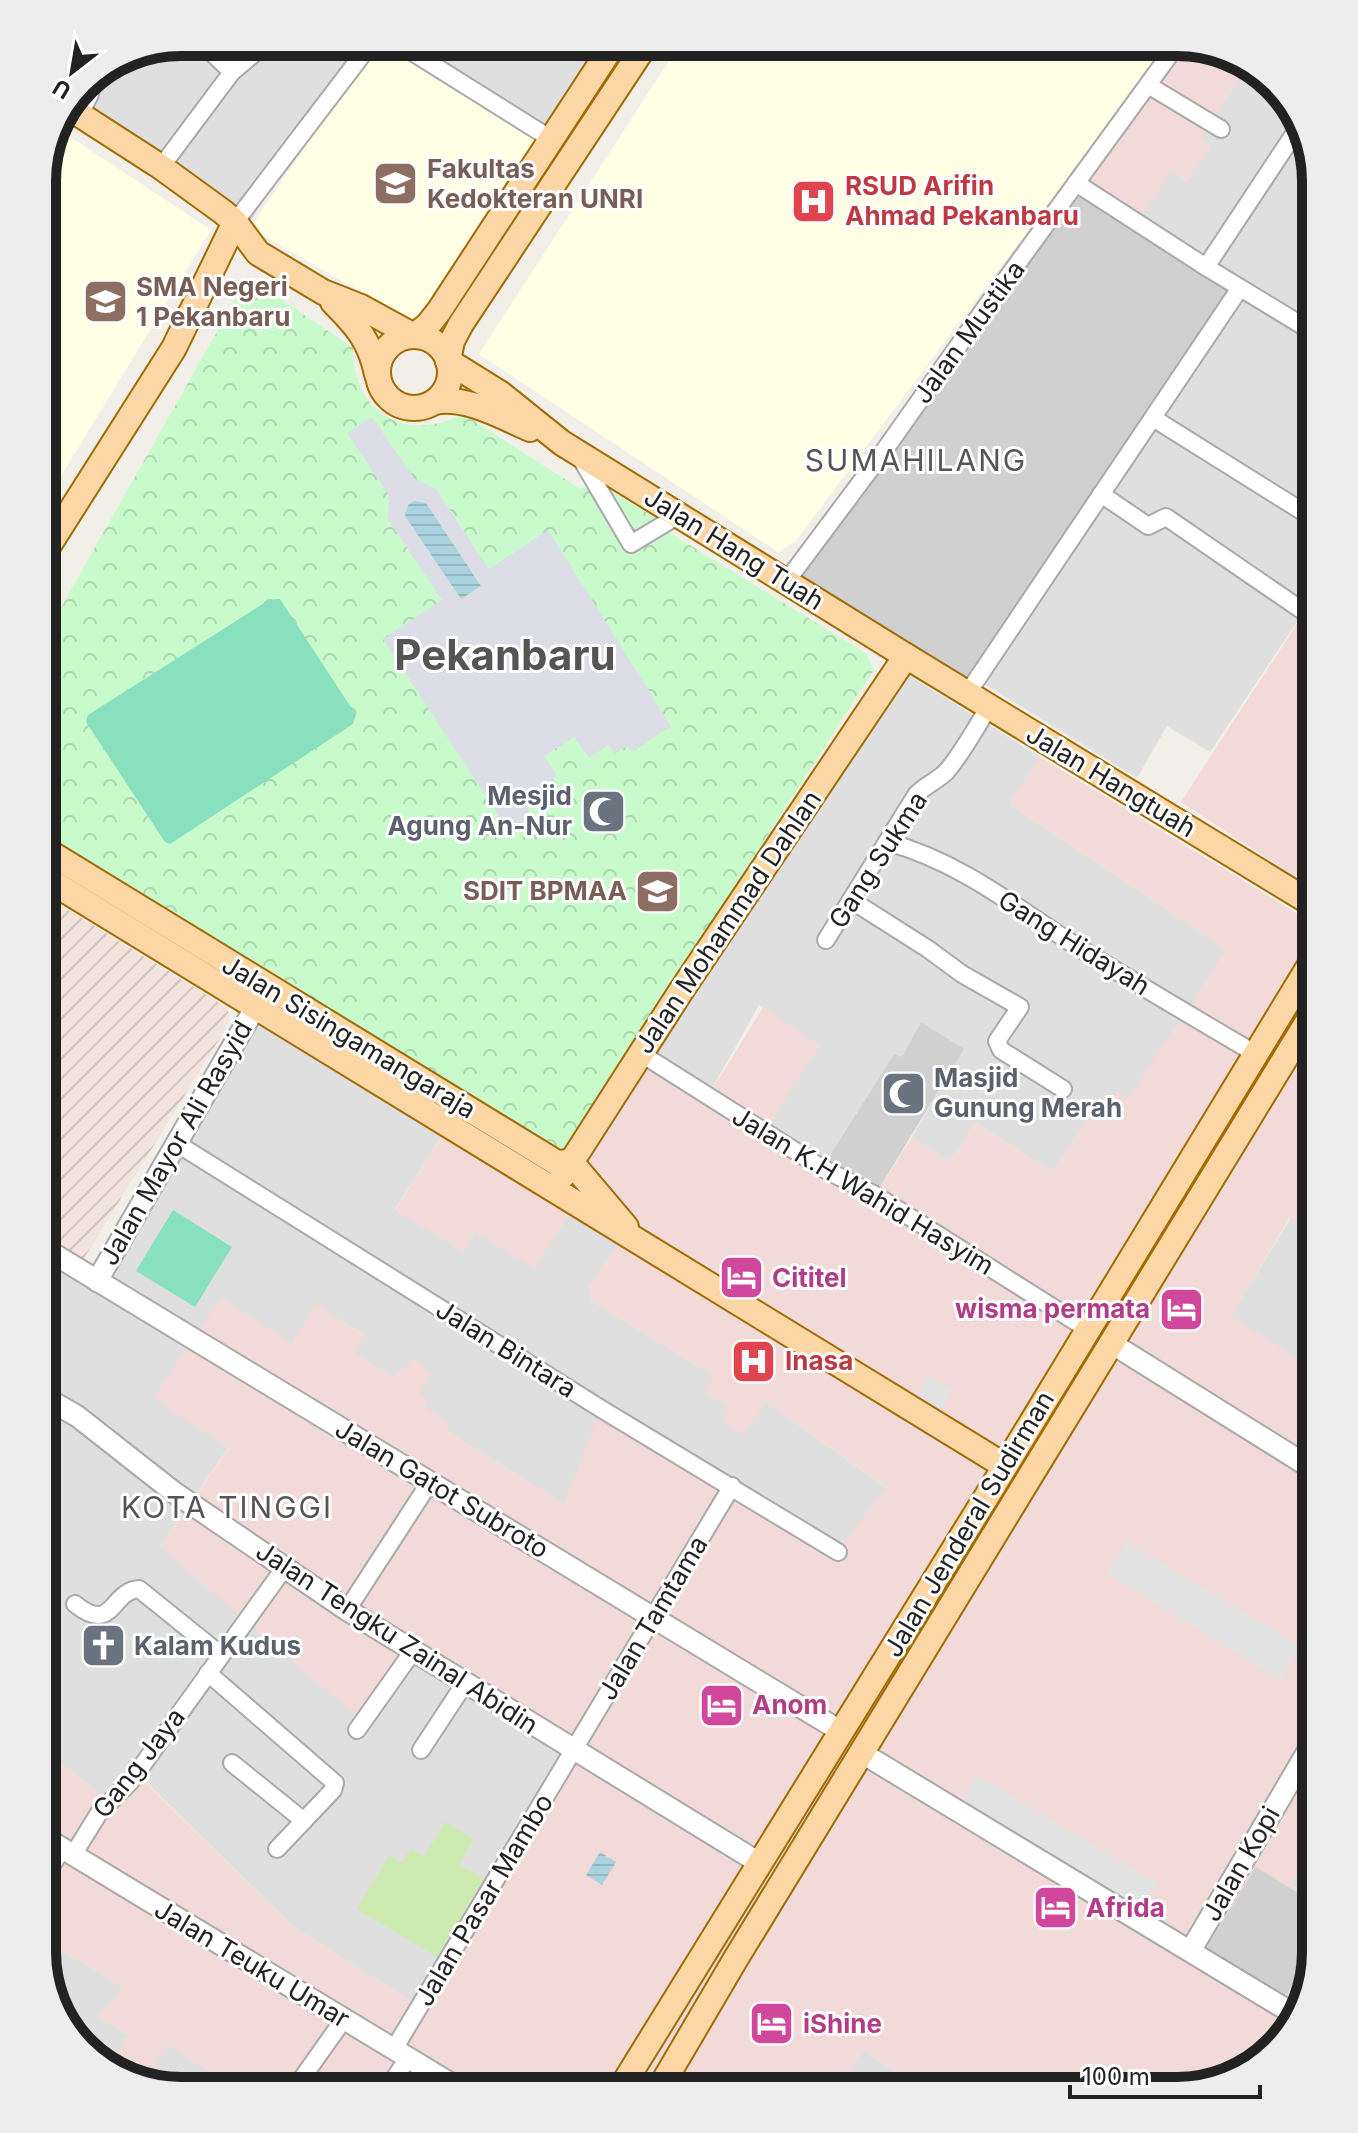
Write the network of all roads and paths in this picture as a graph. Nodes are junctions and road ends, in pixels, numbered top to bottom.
1 (215, 56) edge
2 (251, 56) edge
3 (361, 56) edge
4 (419, 56) edge
5 (606, 56) edge
6 (638, 56) edge
7 (1169, 56) edge
8 (232, 72) junction
9 (1148, 85) junction
10 (77, 113) edge
11 (1221, 129) dead end
12 (1293, 135) edge
13 (551, 139) junction
14 (161, 167) junction
15 (1076, 183) junction
16 (235, 222) junction
17 (1206, 267) junction
18 (1240, 288) junction
19 (323, 292) junction
20 (1302, 326) edge
21 (414, 336) junction
22 (448, 361) junction
23 (377, 374) junction
24 (434, 402) junction
25 (1153, 418) junction
26 (570, 448) junction
27 (1101, 494) junction
28 (1302, 511) edge
29 (679, 515) junction
30 (56, 535) edge
31 (786, 582) junction
32 (1302, 610) edge
33 (906, 656) junction
34 (967, 694) junction
35 (989, 707) junction
36 (887, 842) junction
37 (56, 857) edge
38 (56, 885) edge
39 (1302, 897) edge
40 (851, 900) junction
41 (826, 940) dead end
42 (236, 967) junction
43 (1302, 978) edge
44 (256, 1006) junction
45 (1302, 1031) edge
46 (642, 1050) junction
47 (1256, 1054) junction
48 (1063, 1089) dead end
49 (176, 1143) junction
50 (571, 1162) junction
51 (554, 1190) junction
52 (638, 1241) junction
53 (56, 1256) edge
54 (97, 1281) junction
55 (1087, 1329) junction
56 (1111, 1343) junction
57 (56, 1404) edge
58 (1302, 1462) edge
59 (1005, 1466) junction
60 (430, 1482) junction
61 (732, 1486) junction
62 (838, 1552) dead end
63 (285, 1567) junction
64 (75, 1604) dead end
65 (347, 1610) junction
66 (655, 1618) junction
67 (413, 1651) junction
68 (221, 1655) junction
69 (208, 1673) junction
70 (465, 1683) junction
71 (357, 1730) dead end
72 (842, 1732) junction
73 (421, 1750) dead end
74 (574, 1750) junction
75 (862, 1753) junction
76 (1302, 1761) edge
77 (232, 1763) dead end
78 (304, 1821) junction
79 (56, 1844) edge
80 (277, 1849) dead end
81 (68, 1851) junction
82 (56, 1864) edge
83 (761, 1864) junction
84 (1191, 1950) junction
85 (1288, 2010) edge
86 (344, 2019) junction
87 (401, 2054) junction
88 (303, 2077) edge
89 (392, 2077) edge
90 (440, 2077) edge
91 (628, 2077) edge
92 (666, 2077) edge

1 - 8 street
2 - 8 street
3 - 16 street
4 - 13 street
5 - 13 main road
6 - 22 main road
7 - 9 street, Jalan Mustika
8 - 14 street
9 - 11 street
9 - 15 street, Jalan Mustika
10 - 14 main road
12 - 17 street
13 - 21 main road
14 - 16 main road
15 - 17 street
15 - 31 street, Jalan Mustika
16 - 19 main road
16 - 30 main road
17 - 18 street
18 - 20 street
18 - 25 street
19 - 21 main road
19 - 23 main road
21 - 22 main road
21 - 23 main road
22 - 24 main road
22 - 26 main road, Jalan Hang Tuah
23 - 24 main road
24 - 26 main road, Jalan Hang Tuah
25 - 27 street
25 - 28 street
26 - 29 main road, Jalan Hang Tuah
26 - 29 street
27 - 32 street
27 - 34 street
29 - 31 main road, Jalan Hang Tuah
31 - 33 main road, Jalan Hang Tuah
33 - 34 main road, Jalan Hangtuah
33 - 46 main road, Jalan Mohammad Dahlan
34 - 35 main road, Jalan Hangtuah
35 - 36 street, Gang Sukma
35 - 39 main road, Jalan Hangtuah
36 - 40 street, Gang Sukma
36 - 47 street, Gang Hidayah
37 - 42 main road, Jalan Sisingamangaraja
38 - 44 main road, Jalan Sisingamangaraja
40 - 41 street, Gang Sukma
40 - 48 street
42 - 44 main road
42 - 50 main road, Jalan Sisingamangaraja
43 - 47 main road, Jalan Jenderal Sudirman
44 - 49 street, Jalan Mayor Ali Rasyid
44 - 51 main road, Jalan Sisingamangaraja
45 - 56 main road, Jalan Jenderal Sudirman
46 - 50 main road, Jalan Mohammad Dahlan
46 - 55 street, Jalan K.H Wahid Hasyim
47 - 55 main road, Jalan Jenderal Sudirman
49 - 54 street, Jalan Mayor Ali Rasyid
49 - 61 street, Jalan Bintara
50 - 51 main road, Jalan Mohammad Dahlan
50 - 52 main road, Jalan Sisingamangaraja
51 - 52 main road, Jalan Sisingamangaraja
52 - 59 main road, Jalan Sisingamangaraja
53 - 54 street, Jalan Gatot Subroto
54 - 60 street, Jalan Gatot Subroto
55 - 59 main road, Jalan Jenderal Sudirman
56 - 58 street
56 - 75 main road, Jalan Jenderal Sudirman
57 - 63 street, Jalan Tengku Zainal Abidin
59 - 72 main road, Jalan Jenderal Sudirman
60 - 65 street
60 - 66 street, Jalan Gatot Subroto
61 - 62 street, Jalan Bintara
61 - 66 street, Jalan Tamtama
63 - 65 street, Jalan Tengku Zainal Abidin
63 - 68 street, Gang Jaya
64 - 68 street
65 - 67 street, Jalan Tengku Zainal Abidin
66 - 72 street, Jalan Gatot Subroto
66 - 74 street, Jalan Tamtama
67 - 70 street, Jalan Tengku Zainal Abidin
67 - 71 street
68 - 69 street, Gang Jaya
69 - 78 street
69 - 81 street, Gang Jaya
70 - 73 street
70 - 74 street, Jalan Tengku Zainal Abidin
72 - 83 main road, Jalan Jenderal Sudirman
74 - 83 street, Jalan Tengku Zainal Abidin
74 - 87 street, Jalan Pasar Mambo
75 - 84 street
75 - 92 main road, Jalan Jenderal Sudirman
76 - 84 street, Jalan Kopi
77 - 78 street
78 - 80 street
79 - 81 street, Jalan Teuku Umar
81 - 82 street, Gang Jaya
81 - 86 street, Jalan Teuku Umar
83 - 91 main road, Jalan Jenderal Sudirman
84 - 85 street
86 - 87 street, Jalan Teuku Umar
86 - 88 street
87 - 89 street, Jalan Pasar Mambo
87 - 90 street, Jalan Teuku Umar

